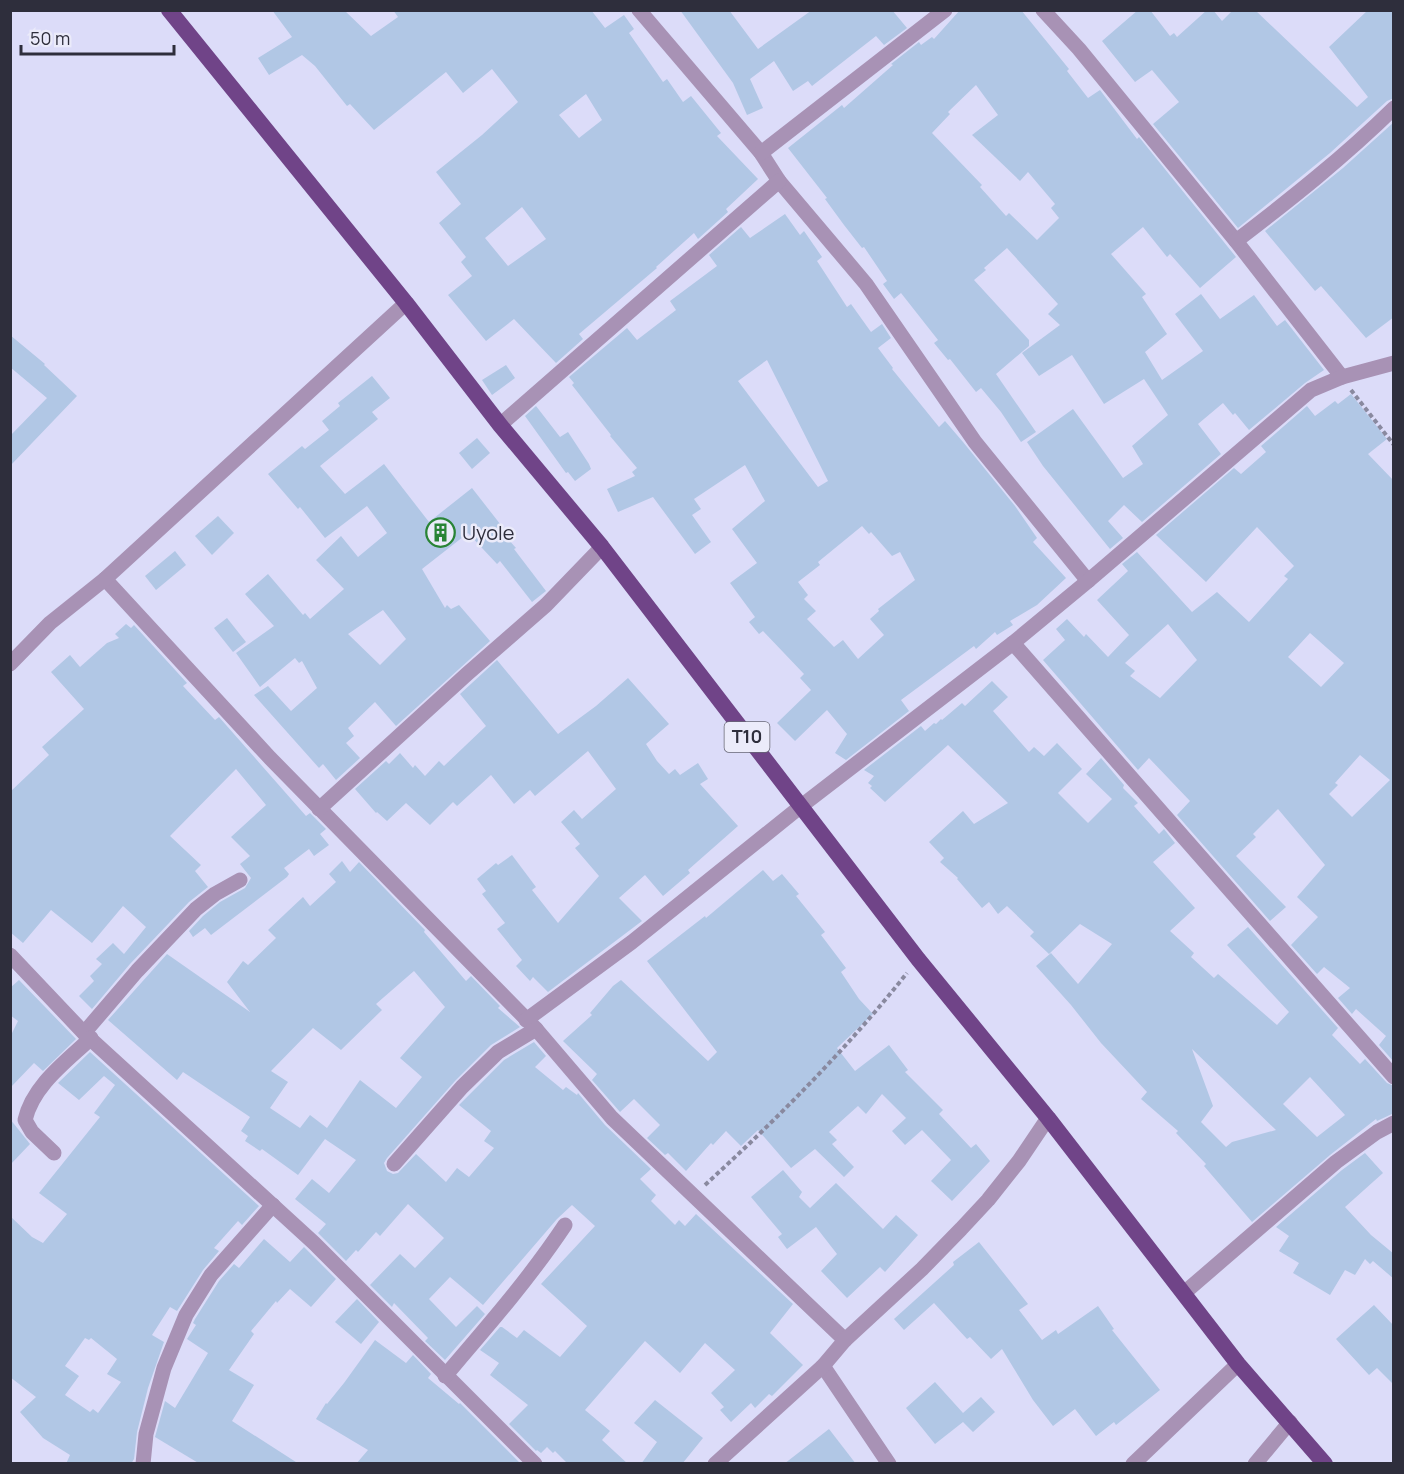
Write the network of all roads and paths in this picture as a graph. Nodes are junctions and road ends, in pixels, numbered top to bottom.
1 (169, 10) edge
2 (639, 10) edge
3 (945, 10) edge
4 (1043, 10) edge
5 (1394, 108) edge
6 (761, 153) junction
7 (779, 180) junction
8 (1236, 241) junction
9 (406, 303) junction
10 (1394, 363) edge
11 (1342, 377) junction
12 (500, 425) junction
13 (1394, 445) edge
14 (602, 547) junction
15 (105, 579) junction
16 (1088, 582) junction
17 (1013, 643) junction
18 (10, 664) edge
19 (800, 807) junction
20 (319, 809) junction
21 (240, 880) dead end
22 (10, 955) edge
23 (918, 959) junction
24 (531, 1025) junction
25 (88, 1036) junction
26 (1394, 1077) edge
27 (1048, 1118) junction
28 (1394, 1123) edge
29 (54, 1154) dead end
30 (394, 1164) dead end
31 (694, 1195) junction
32 (273, 1205) junction
33 (565, 1225) dead end
34 (1184, 1293) junction
35 (845, 1340) junction
36 (1238, 1364) junction
37 (823, 1366) junction
38 (445, 1376) junction
39 (1290, 1422) junction
40 (143, 1464) edge
41 (535, 1464) edge
42 (715, 1464) edge
43 (889, 1464) edge
44 (1133, 1464) edge
45 (1255, 1464) edge
46 (1325, 1464) edge

1 - 9 highway, T10
2 - 6 street
3 - 6 street
4 - 8 street
5 - 8 street
6 - 7 street
7 - 12 street
7 - 16 street
8 - 11 street
9 - 12 highway, T10
9 - 15 street
10 - 11 street
11 - 13 path
11 - 16 street
12 - 14 highway, T10
14 - 19 highway, T10
14 - 20 street
15 - 18 street
15 - 20 street
16 - 17 street
17 - 19 street
17 - 26 street
19 - 23 highway, T10
19 - 24 street
20 - 24 street
21 - 25 street
22 - 25 street
23 - 27 highway, T10
23 - 31 path
24 - 30 street
24 - 31 street
25 - 29 street
25 - 32 street
27 - 34 highway, T10
27 - 35 street
28 - 34 street
31 - 35 street
32 - 38 street
32 - 40 street
33 - 38 street
34 - 36 highway, T10
35 - 37 street
36 - 39 highway, T10
36 - 44 street
37 - 42 street
37 - 43 street
38 - 41 street
39 - 45 street
39 - 46 highway, T10

